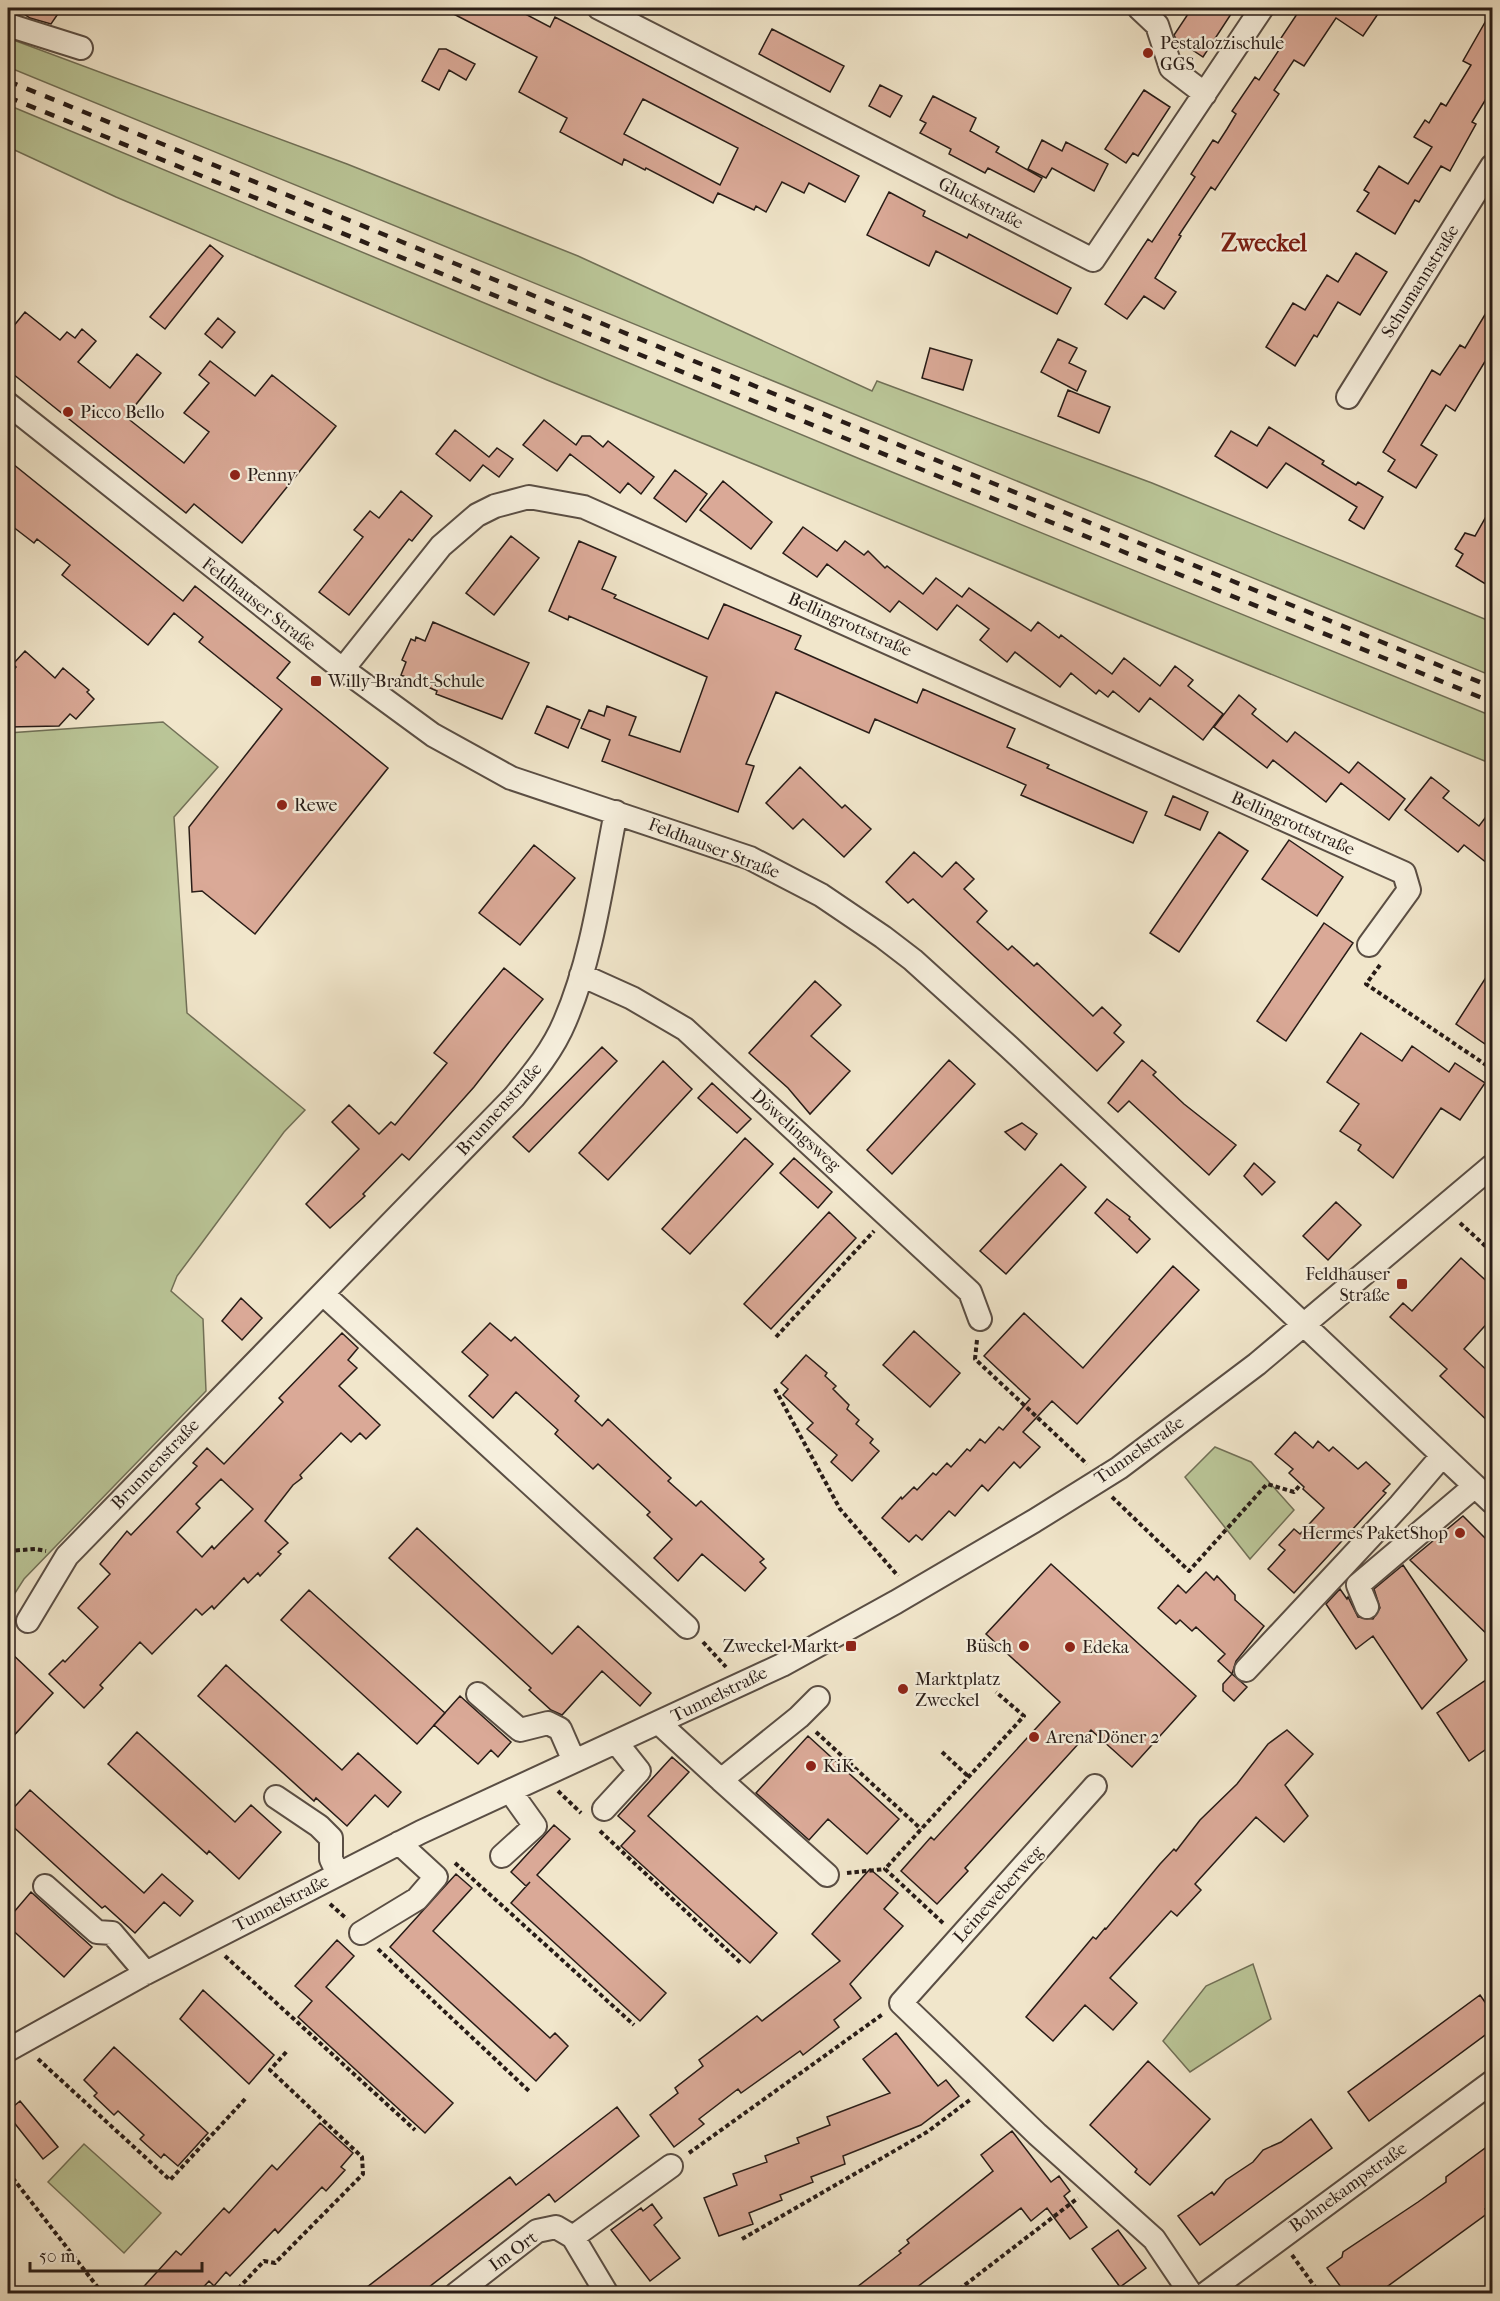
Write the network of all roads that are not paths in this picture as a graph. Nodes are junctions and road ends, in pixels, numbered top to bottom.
1 (599, 8) edge
2 (1138, 8) edge
3 (1263, 8) edge
4 (8, 25) edge
5 (81, 48) dead end
6 (1205, 94) junction
7 (1492, 166) edge
8 (1348, 397) dead end
9 (8, 404) edge
10 (343, 669) junction
11 (616, 812) junction
12 (1378, 950) road end
13 (581, 975) junction
14 (1492, 1166) edge
15 (323, 1294) junction
16 (980, 1319) road end
17 (1305, 1324) junction
18 (1442, 1456) junction
19 (1474, 1486) junction
20 (1492, 1502) edge
21 (1367, 1608) dead end
22 (28, 1621) dead end
23 (687, 1627) road end
24 (1246, 1670) dead end
25 (478, 1694) dead end
26 (818, 1698) dead end
27 (659, 1723) junction
28 (616, 1742) junction
29 (574, 1761) junction
30 (721, 1780) junction
31 (1095, 1786) dead end
32 (510, 1791) junction
33 (276, 1797) dead end
34 (595, 1817) road end
35 (399, 1843) junction
36 (502, 1856) dead end
37 (338, 1874) junction
38 (827, 1875) road end
39 (45, 1886) dead end
40 (361, 1933) road end
41 (146, 1973) junction
42 (14, 2046) edge
43 (1492, 2082) edge
44 (679, 2161) road end
45 (573, 2238) junction
46 (456, 2294) edge
47 (608, 2294) edge
48 (1191, 2294) edge
49 (1205, 2294) edge

1 - 6 street, Gluckstraße
2 - 6 street
3 - 6 street, Gluckstraße
4 - 5 street
7 - 8 street, Schumannstraße
9 - 10 street, Feldhauser Straße
10 - 11 street, Feldhauser Straße
10 - 12 street, Bellingrottstraße
11 - 13 street, Brunnenstraße
11 - 17 street, Feldhauser Straße
13 - 15 street, Brunnenstraße
13 - 16 street, Döwelingsweg
14 - 17 street, Tunnelstraße
15 - 22 street, Brunnenstraße
15 - 23 street
17 - 18 street, Feldhauser Straße
17 - 27 street, Tunnelstraße
18 - 19 street, Feldhauser Straße
18 - 24 street
19 - 20 street, Feldhauser Straße
19 - 21 street
25 - 29 street
26 - 30 street
27 - 28 street, Tunnelstraße
27 - 30 street
28 - 29 street, Tunnelstraße
28 - 34 street
29 - 32 street, Tunnelstraße
30 - 38 street
31 - 48 street, Leineweberweg
32 - 35 street, Tunnelstraße
32 - 36 street
33 - 37 street
35 - 37 street, Tunnelstraße
35 - 40 street
37 - 41 street, Tunnelstraße
39 - 41 street
41 - 42 street, Tunnelstraße
43 - 49 street, Bohnekampstraße
44 - 45 street
45 - 46 street, Im Ort
45 - 47 street

